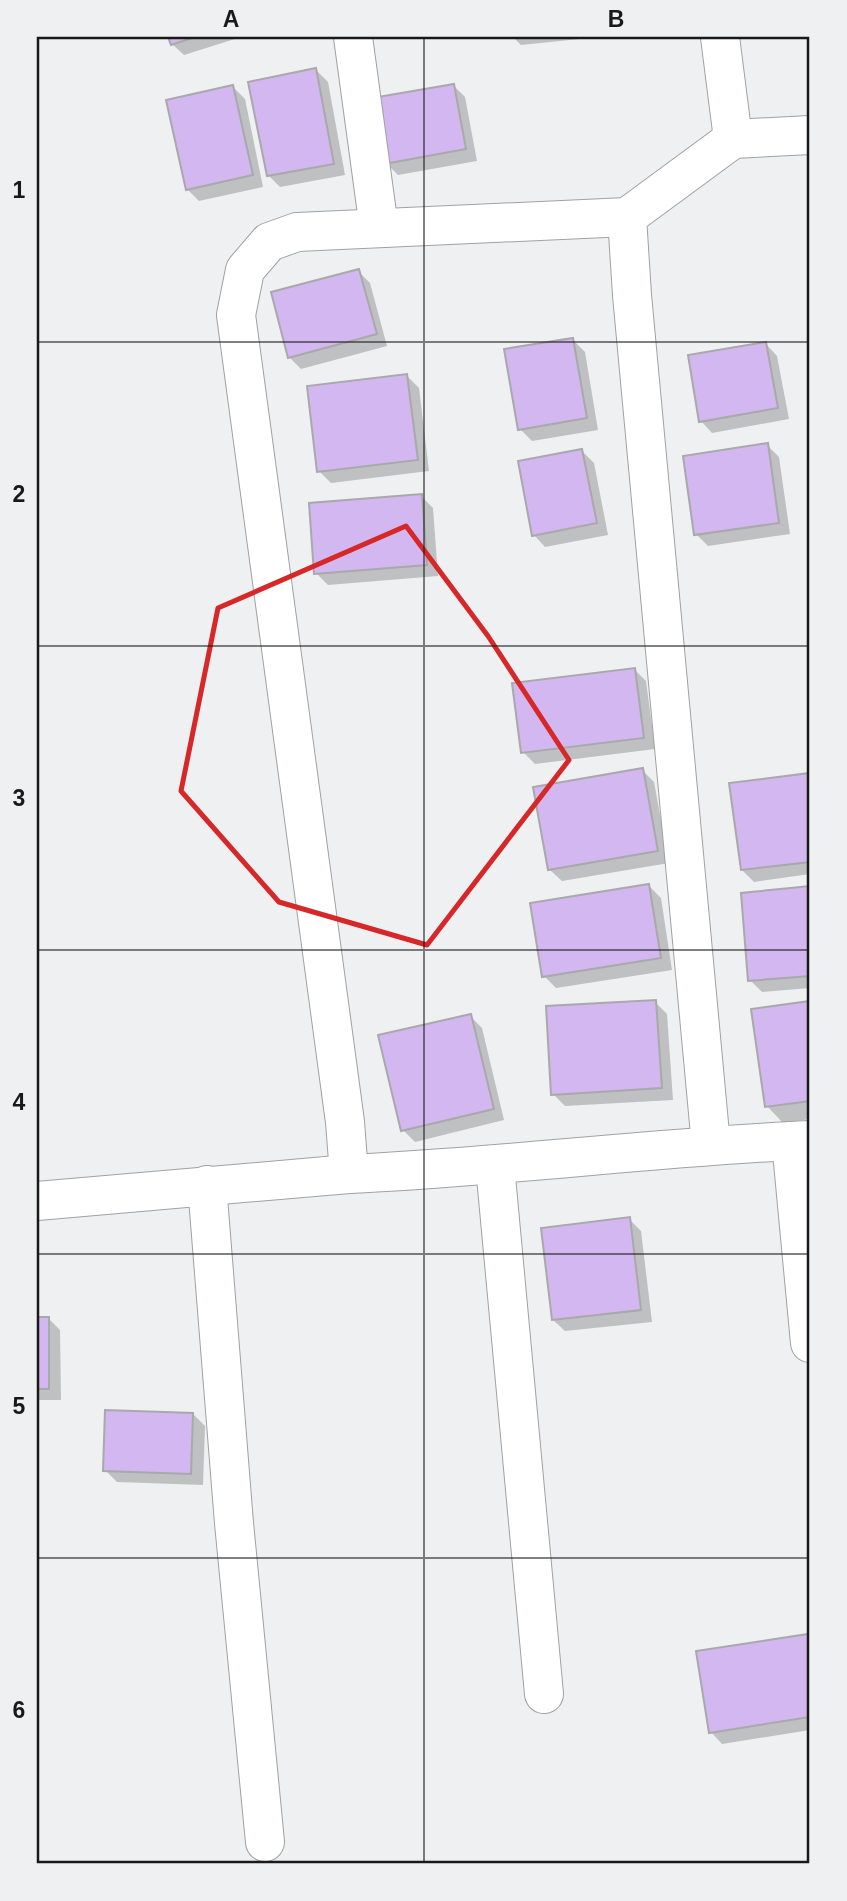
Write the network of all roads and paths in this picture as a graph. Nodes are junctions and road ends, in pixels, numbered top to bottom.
1 (353, 37) edge
2 (720, 37) edge
3 (810, 135) edge
4 (733, 139) junction
5 (627, 217) junction
6 (379, 228) junction
7 (801, 1141) edge
8 (711, 1145) junction
9 (495, 1166) junction
10 (349, 1174) junction
11 (207, 1185) junction
12 (37, 1201) edge
13 (810, 1343) edge
14 (544, 1694) dead end
15 (265, 1842) dead end

1 - 6 street
2 - 4 street
3 - 4 street
4 - 5 street
5 - 6 street
5 - 8 street
6 - 10 street
7 - 8 street
7 - 13 street
8 - 9 street
9 - 10 street
9 - 14 street
10 - 11 street
11 - 12 street
11 - 15 street

